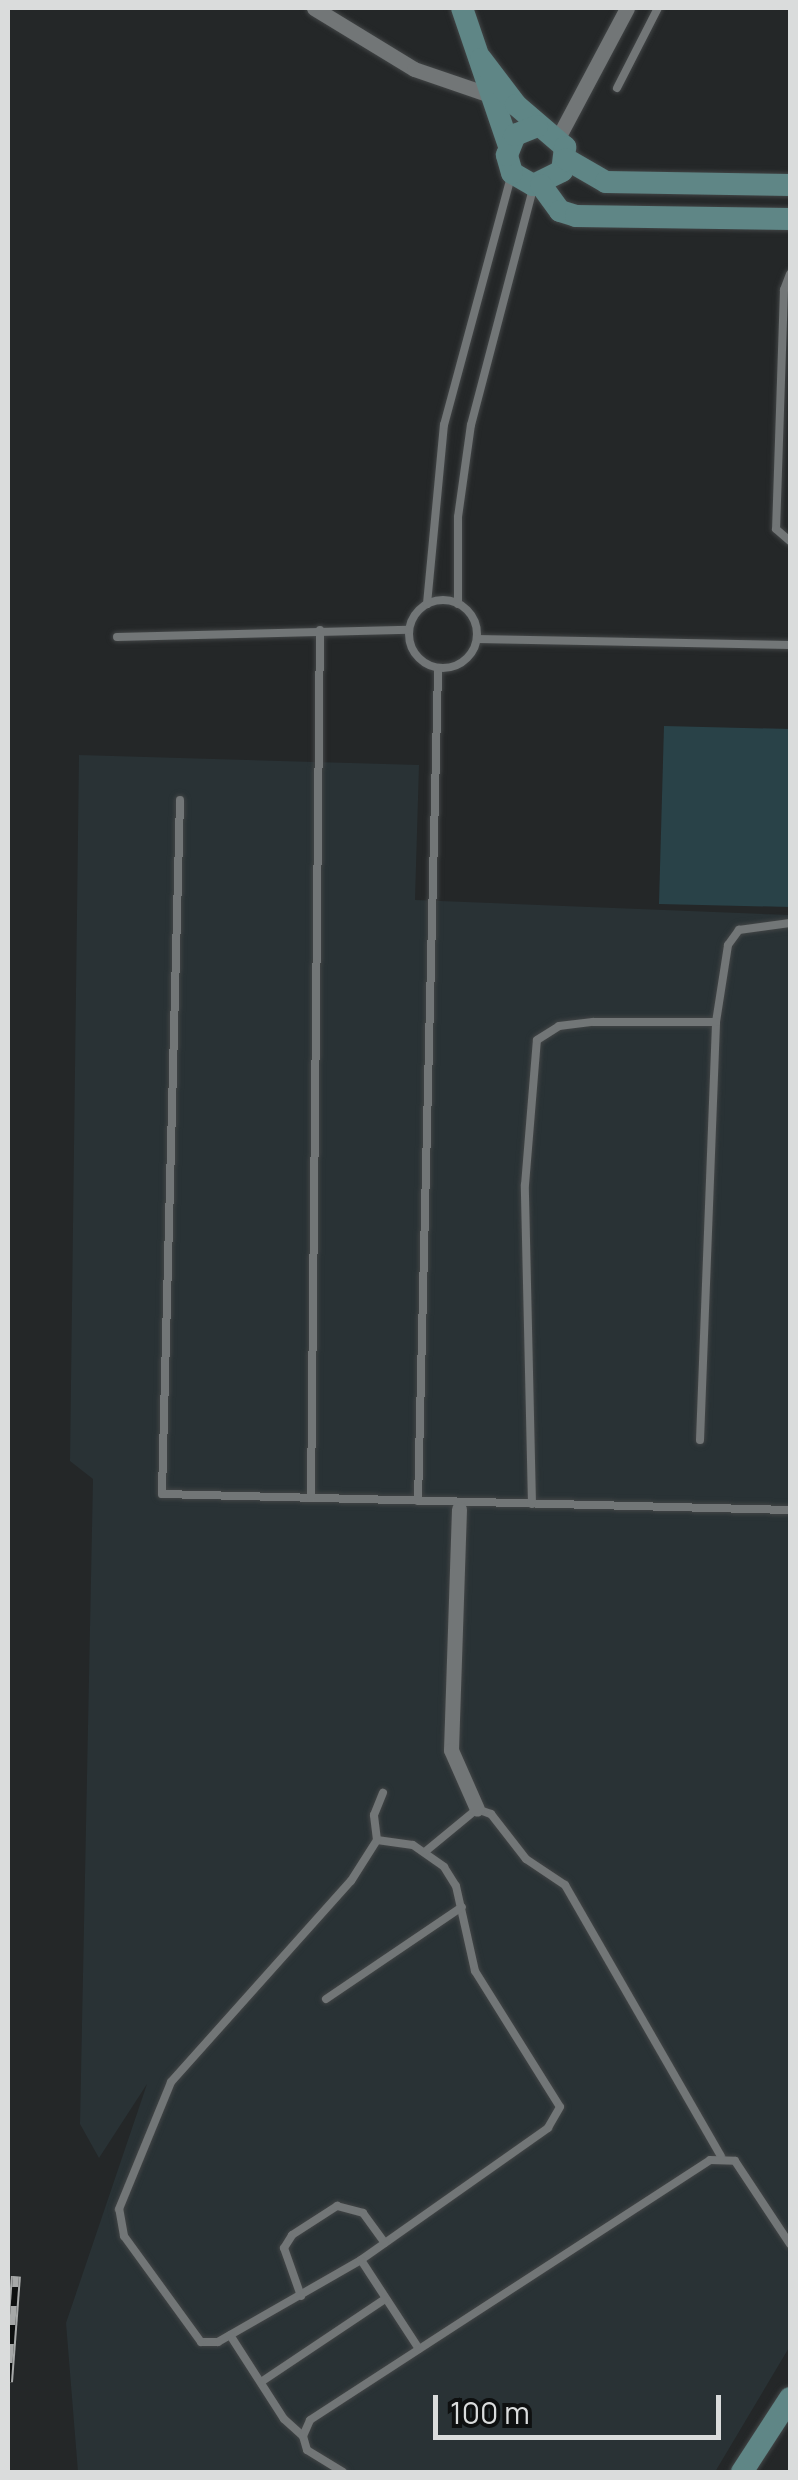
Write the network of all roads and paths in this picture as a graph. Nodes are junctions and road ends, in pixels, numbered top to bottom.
1 (314, 8) edge
2 (462, 8) edge
3 (627, 8) edge
4 (658, 8) edge
5 (481, 59) junction
6 (617, 88) dead end
7 (493, 96) junction
8 (548, 131) junction
9 (508, 146) junction
10 (566, 159) junction
11 (512, 172) junction
12 (644, 184) junction
13 (537, 185) junction
14 (790, 185) edge
15 (644, 217) junction
16 (790, 219) edge
17 (790, 274) edge
18 (790, 542) edge
19 (427, 604) junction
20 (458, 604) junction
21 (320, 630) junction
22 (409, 630) junction
23 (117, 637) dead end
24 (476, 639) junction
25 (790, 646) edge
26 (438, 668) junction
27 (180, 800) dead end
28 (790, 923) edge
29 (716, 1022) junction
30 (700, 1440) dead end
31 (311, 1498) junction
32 (418, 1500) junction
33 (532, 1504) junction
34 (458, 1508) dead end
35 (790, 1510) edge
36 (383, 1793) dead end
37 (477, 1809) junction
38 (378, 1840) junction
39 (426, 1851) junction
40 (462, 1907) junction
41 (326, 1999) dead end
42 (721, 2156) junction
43 (384, 2243) junction
44 (790, 2244) edge
45 (360, 2260) junction
46 (300, 2296) junction
47 (385, 2298) junction
48 (230, 2335) junction
49 (419, 2349) junction
50 (260, 2382) junction
51 (790, 2398) edge
52 (302, 2436) junction
53 (343, 2472) edge
54 (742, 2472) edge

1 - 7 street
2 - 5 main road
3 - 8 street
4 - 6 lane
5 - 7 main road
5 - 8 main road
7 - 9 main road
8 - 9 main road
8 - 10 main road
9 - 11 main road
10 - 12 main road
10 - 13 main road
11 - 13 main road
11 - 19 lane
12 - 14 main road
12 - 15 main road
13 - 15 main road
13 - 20 lane
15 - 16 main road
17 - 18 lane
19 - 20 lane
19 - 22 lane
20 - 24 lane
21 - 22 lane
21 - 23 lane
21 - 31 lane
22 - 26 lane
24 - 25 lane
24 - 26 lane
26 - 32 lane
27 - 31 lane
28 - 29 lane
29 - 30 lane
29 - 33 lane
31 - 32 lane
32 - 33 lane
33 - 35 lane
34 - 37 street
36 - 38 lane
37 - 39 lane
37 - 42 lane
38 - 39 lane
38 - 48 lane
39 - 40 lane
40 - 41 lane
40 - 43 lane
42 - 44 lane
42 - 49 lane
43 - 45 lane
43 - 46 lane
45 - 46 lane
45 - 47 lane
46 - 48 lane
47 - 49 lane
47 - 50 lane
48 - 50 lane
49 - 52 lane
50 - 52 lane
51 - 54 main road
52 - 53 lane

